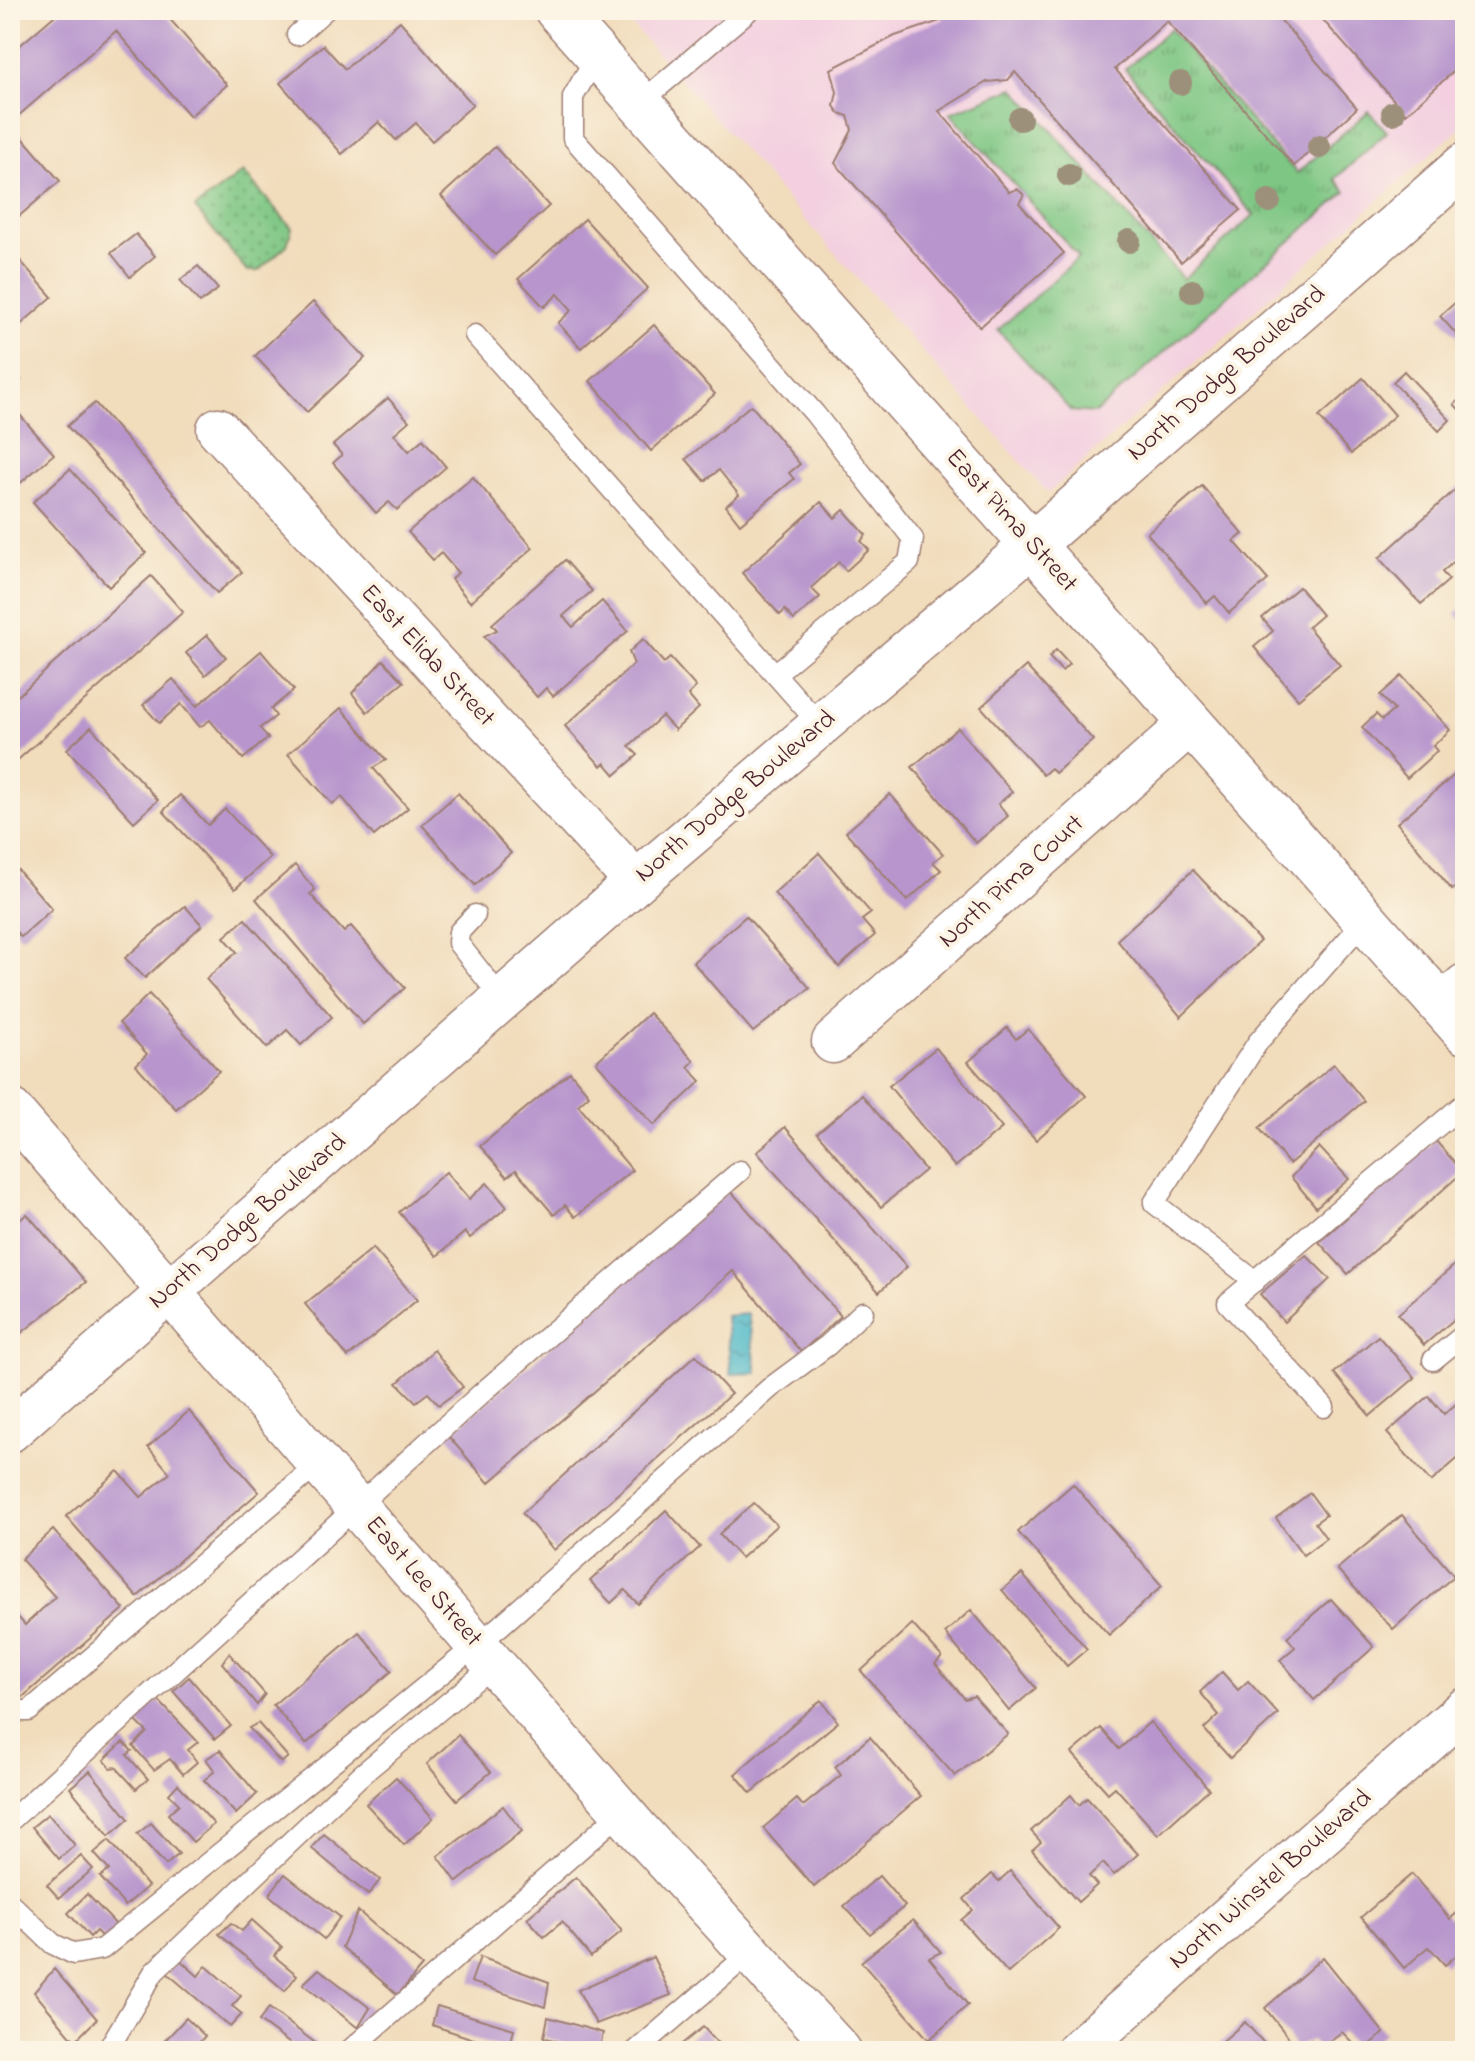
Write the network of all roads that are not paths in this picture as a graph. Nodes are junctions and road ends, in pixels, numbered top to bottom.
1 (325, 10) edge
2 (557, 10) edge
3 (747, 12) edge
4 (297, 35) dead end
5 (597, 55) junction
6 (640, 103) junction
7 (1465, 165) edge
8 (475, 335) dead end
9 (218, 429) dead end
10 (1033, 544) junction
11 (775, 674) junction
12 (1191, 723) junction
13 (820, 725) junction
14 (636, 882) junction
15 (475, 915) dead end
16 (1366, 919) junction
17 (502, 999) junction
18 (1457, 1007) edge
19 (833, 1042) dead end
20 (1465, 1103) edge
21 (10, 1109) edge
22 (740, 1171) dead end
23 (1255, 1281) junction
24 (170, 1291) junction
25 (863, 1312) dead end
26 (1465, 1334) edge
27 (1433, 1360) dead end
28 (1324, 1407) dead end
29 (10, 1431) edge
30 (320, 1463) junction
31 (357, 1505) junction
32 (486, 1654) junction
33 (1465, 1709) edge
34 (10, 1711) edge
35 (623, 1811) junction
36 (10, 1821) edge
37 (10, 1903) edge
38 (750, 1953) junction
39 (107, 2051) edge
40 (349, 2051) edge
41 (636, 2051) edge
42 (840, 2051) edge
43 (1077, 2051) edge

1 - 4 lane
2 - 5 street, East Pima Street
3 - 6 lane
5 - 6 street, East Pima Street
5 - 11 lane
6 - 10 street, East Pima Street
7 - 10 street, North Dodge Boulevard
8 - 11 lane
9 - 14 street, East Elida Street
10 - 12 street, East Pima Street
10 - 13 street, North Dodge Boulevard
11 - 13 lane
12 - 16 street, East Pima Street
12 - 19 street, North Pima Court
13 - 14 street, North Dodge Boulevard
14 - 17 street, North Dodge Boulevard
15 - 17 lane
16 - 18 street, East Pima Street
16 - 23 lane
17 - 24 street, North Dodge Boulevard
20 - 23 lane
21 - 24 street, East Lee Street
22 - 31 lane
23 - 28 lane
24 - 29 street, North Dodge Boulevard
24 - 30 street, East Lee Street
25 - 32 lane
26 - 27 lane
30 - 31 street, East Lee Street
30 - 34 lane
31 - 32 street, East Lee Street
31 - 36 lane
32 - 35 street, East Lee Street
32 - 37 lane
32 - 39 lane
33 - 43 street, North Winstel Boulevard
35 - 38 street, East Lee Street
35 - 40 lane
38 - 41 lane
38 - 42 street, East Lee Street

